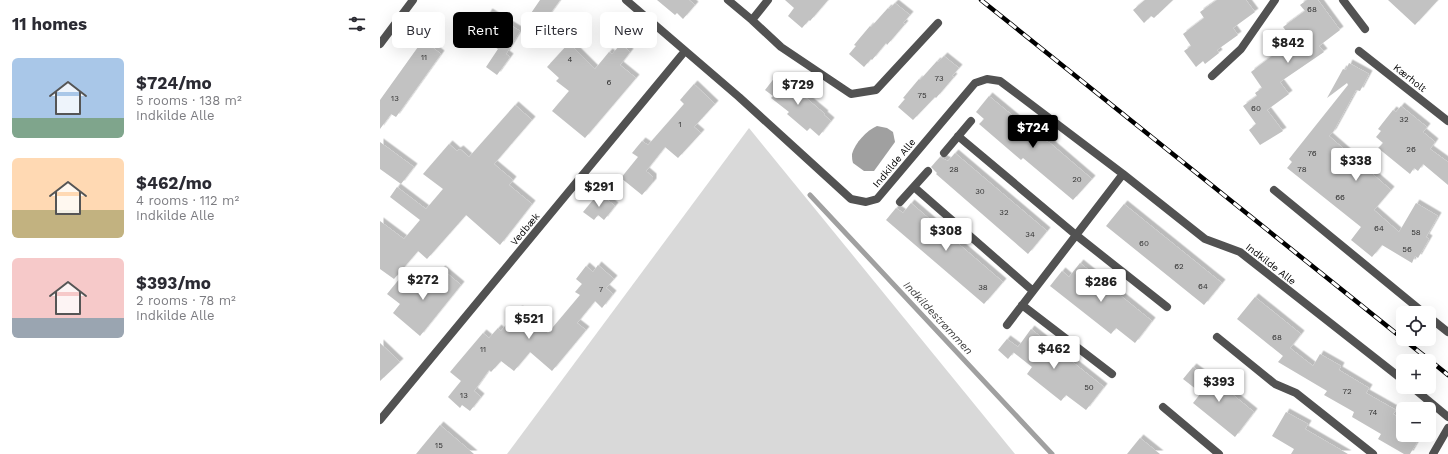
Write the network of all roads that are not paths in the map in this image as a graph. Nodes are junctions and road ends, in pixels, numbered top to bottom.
1 (412, 0) edge
2 (626, 0) edge
3 (728, 0) edge
4 (768, 0) edge
5 (1275, 0) edge
6 (1343, 0) edge
7 (752, 20) junction
8 (938, 23) dead end
9 (1365, 29) dead end
10 (380, 44) edge
11 (685, 51) junction
12 (1359, 51) dead end
13 (1212, 76) dead end
14 (971, 121) dead end
15 (1448, 121) edge
16 (958, 136) junction
17 (944, 153) dead end
18 (928, 171) dead end
19 (1122, 174) junction
20 (914, 187) junction
21 (1274, 190) dead end
22 (900, 202) dead end
23 (1076, 235) junction
24 (1033, 291) junction
25 (1022, 305) junction
26 (1415, 306) edge
27 (1167, 307) dead end
28 (1436, 323) edge
29 (1007, 325) dead end
30 (1448, 332) edge
31 (1217, 337) dead end
32 (1112, 374) dead end
33 (1396, 375) edge
34 (1420, 394) edge
35 (1163, 407) dead end
36 (1448, 417) edge
37 (380, 420) edge
38 (1448, 428) edge
39 (1219, 454) edge
40 (1373, 454) edge
41 (1433, 454) edge

1 - 10 street
2 - 11 street, Indkilde Alle
3 - 7 street
4 - 7 street
5 - 13 street
6 - 9 street
7 - 8 street
11 - 19 street, Indkilde Alle
11 - 37 street, Vedbæk
12 - 15 street, Kærholt
14 - 16 street
16 - 17 street
16 - 23 street
18 - 20 street
19 - 23 street
19 - 33 street, Indkilde Alle
20 - 22 street
20 - 24 street
21 - 26 street
23 - 24 street
23 - 27 street
24 - 25 street
25 - 29 street
25 - 32 street
28 - 30 street
31 - 40 street
34 - 36 street
35 - 39 street
38 - 41 street

